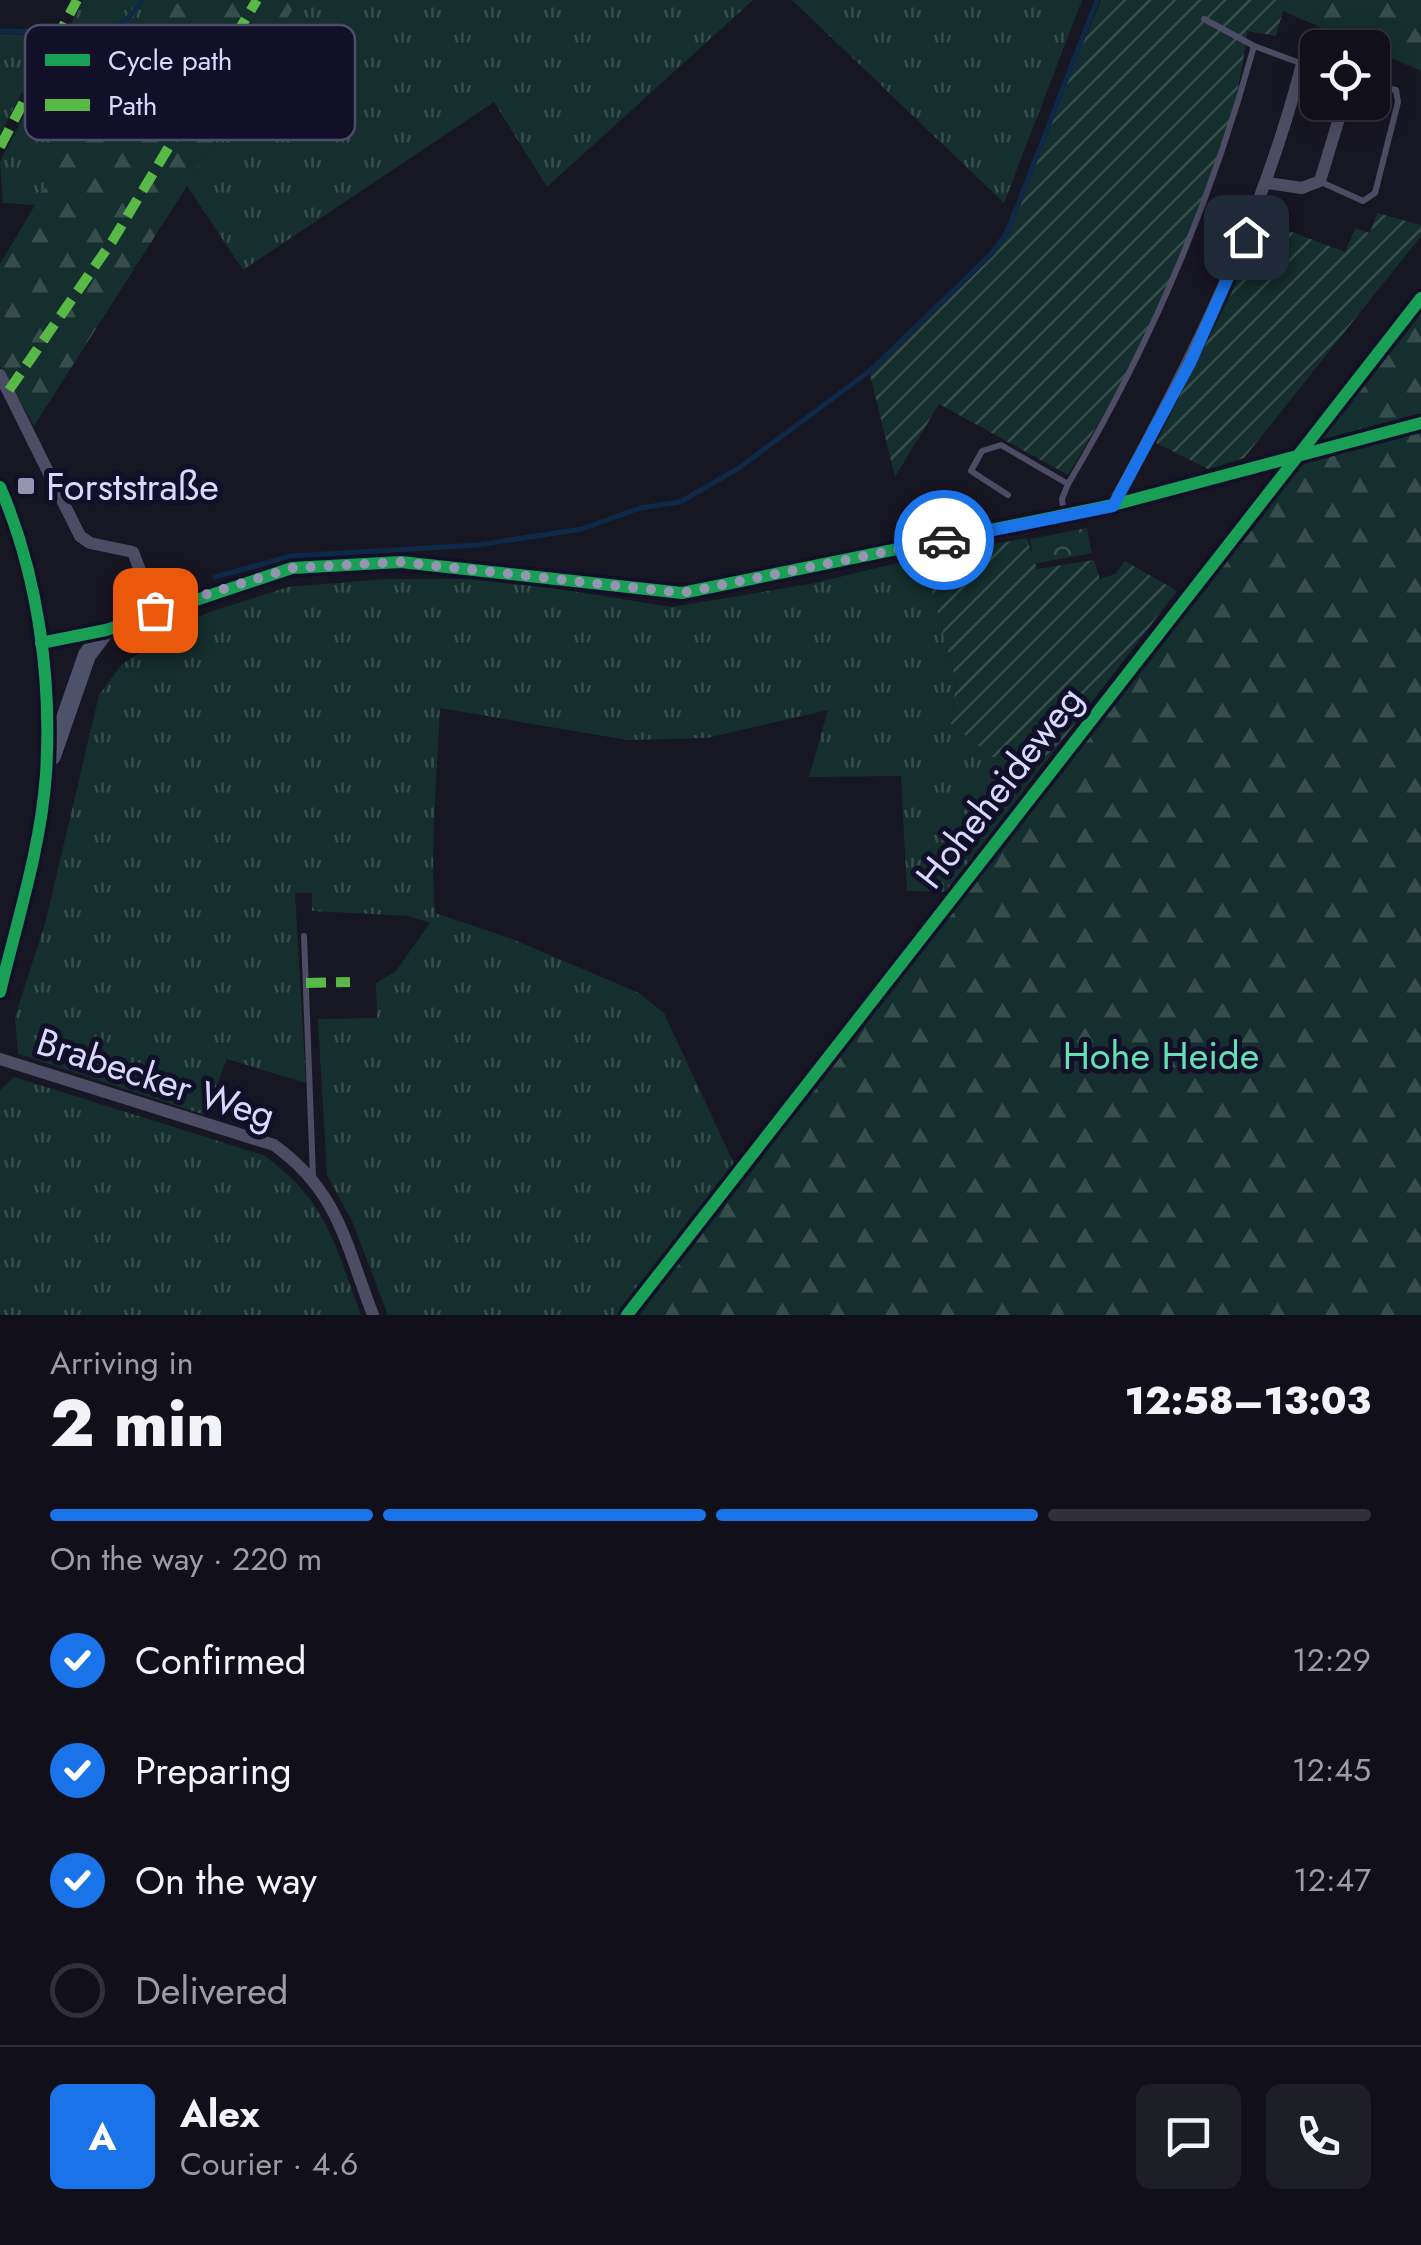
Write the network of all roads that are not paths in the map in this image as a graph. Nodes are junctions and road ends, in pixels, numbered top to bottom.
1 (1204, 20) dead end
2 (1254, 46) junction
3 (1300, 63) edge
4 (1300, 71) edge
5 (1390, 89) edge
6 (1339, 120) edge
7 (1320, 182) junction
8 (1267, 183) junction
9 (1421, 298) edge
10 (0, 375) edge
11 (1421, 423) edge
12 (1294, 456) junction
13 (1068, 484) junction
14 (0, 487) edge
15 (1008, 494) dead end
16 (1113, 506) junction
17 (1064, 516) junction
18 (155, 610) junction
19 (106, 630) junction
20 (41, 643) junction
21 (46, 775) junction
22 (304, 936) dead end
23 (0, 992) edge
24 (0, 1059) edge
25 (313, 1178) junction
26 (373, 1315) edge
27 (627, 1315) edge

1 - 2 lane
2 - 3 lane
2 - 13 lane
4 - 8 street
5 - 7 lane
6 - 7 street
7 - 8 street
8 - 16 street
9 - 12 street, Hoheheideweg
10 - 18 street
11 - 12 street
12 - 16 street
12 - 27 street, Hoheheideweg
13 - 15 lane
13 - 17 lane
14 - 20 main road
16 - 17 street
17 - 18 street
18 - 19 street
19 - 20 street
19 - 21 main road
20 - 21 main road
21 - 23 main road
22 - 25 lane
24 - 25 street, Brabecker Weg
25 - 26 street, Brabecker Weg

